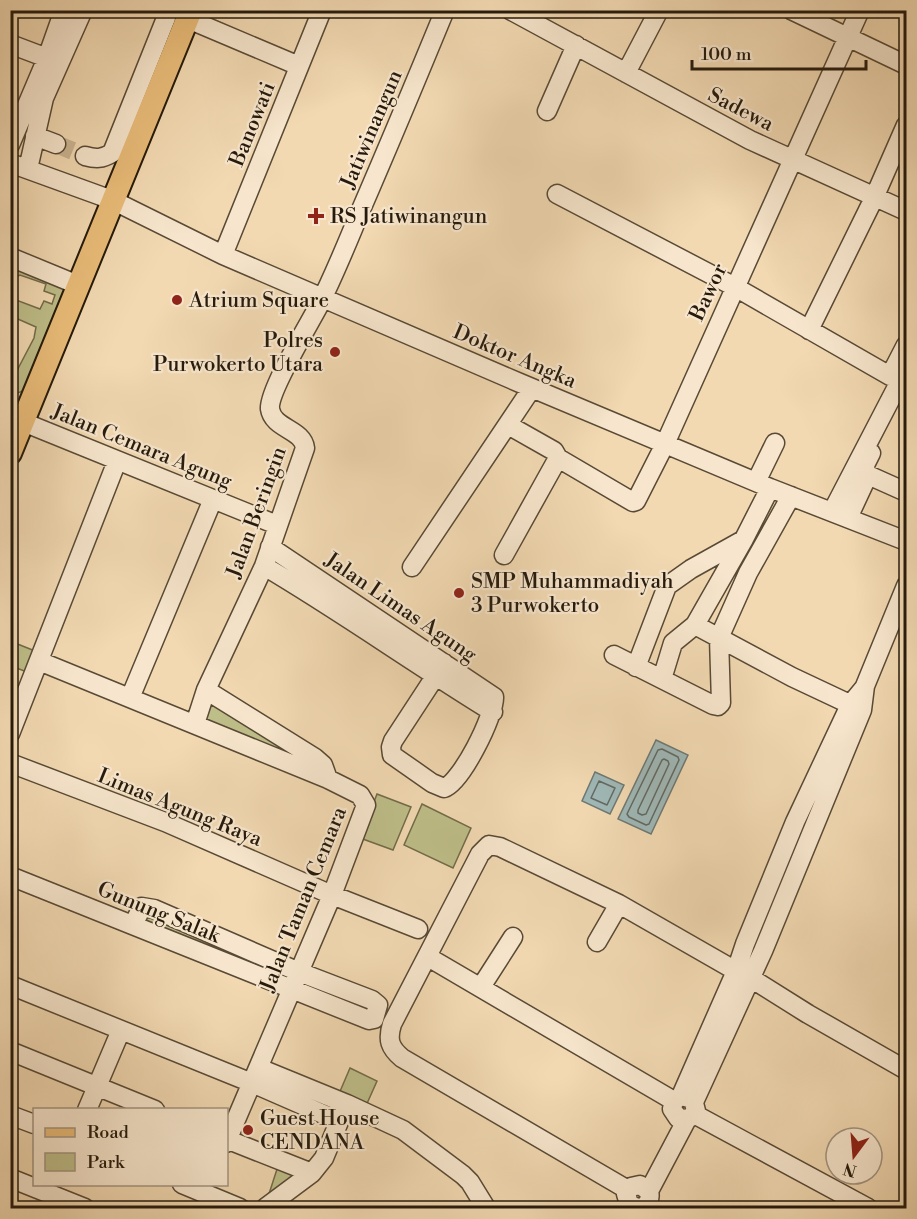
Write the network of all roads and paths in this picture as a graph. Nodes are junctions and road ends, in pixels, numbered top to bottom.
1 (64, 10) edge
2 (83, 10) edge
3 (167, 10) edge
4 (322, 10) edge
5 (445, 10) edge
6 (510, 10) edge
7 (659, 10) edge
8 (791, 10) edge
9 (860, 10) edge
10 (190, 13) edge
11 (848, 38) junction
12 (168, 42) junction
13 (10, 44) edge
14 (576, 45) junction
15 (47, 58) junction
16 (906, 64) edge
17 (300, 66) junction
18 (626, 73) junction
19 (18, 107) edge
20 (547, 111) dead end
21 (906, 125) edge
22 (35, 136) junction
23 (56, 144) tunnel mouth
24 (10, 145) edge
25 (85, 156) tunnel mouth
26 (794, 160) junction
27 (19, 166) edge
28 (557, 194) dead end
29 (874, 198) junction
30 (112, 200) junction
31 (906, 211) edge
32 (223, 255) junction
33 (10, 257) edge
34 (78, 285) junction
35 (735, 287) junction
36 (323, 298) junction
37 (809, 330) junction
38 (906, 345) edge
39 (901, 383) edge
40 (532, 388) junction
41 (20, 414) edge
42 (508, 425) junction
43 (775, 443) dead end
44 (666, 444) junction
45 (10, 453) edge
46 (558, 458) junction
47 (117, 461) junction
48 (868, 475) junction
49 (763, 485) junction
50 (906, 492) edge
51 (791, 496) junction
52 (213, 499) junction
53 (840, 515) junction
54 (277, 525) junction
55 (744, 539) junction
56 (906, 541) edge
57 (270, 547) junction
58 (504, 555) dead end
59 (264, 566) junction
60 (412, 567) dead end
61 (310, 584) junction
62 (906, 586) edge
63 (695, 625) junction
64 (651, 627) junction
65 (719, 638) junction
66 (675, 640) junction
67 (614, 655) dead end
68 (39, 661) junction
69 (636, 667) junction
70 (439, 670) junction
71 (662, 679) junction
72 (206, 690) junction
73 (130, 698) junction
74 (856, 708) junction
75 (195, 724) junction
76 (10, 734) edge
77 (10, 763) edge
78 (328, 779) junction
79 (787, 868) junction
80 (10, 876) edge
81 (332, 895) junction
82 (619, 904) junction
83 (418, 929) dead end
84 (513, 937) dead end
85 (597, 942) dead end
86 (745, 944) junction
87 (762, 951) junction
88 (428, 957) junction
89 (743, 974) junction
90 (295, 980) junction
91 (10, 985) edge
92 (481, 987) junction
93 (121, 1030) junction
94 (10, 1051) edge
95 (906, 1070) edge
96 (256, 1076) junction
97 (97, 1086) junction
98 (347, 1104) junction
99 (88, 1108) edge
100 (150, 1108) edge
101 (684, 1108) junction
102 (10, 1114) edge
103 (339, 1121) junction
104 (33, 1124) edge
105 (228, 1138) edge
106 (228, 1140) edge
107 (312, 1173) junction
108 (10, 1178) edge
109 (184, 1186) edge
110 (52, 1196) edge
111 (204, 1196) edge
112 (640, 1201) edge
113 (85, 1209) edge
114 (240, 1209) edge
115 (265, 1209) edge
116 (486, 1209) edge
117 (868, 1209) edge

1 - 15 street
2 - 22 street
3 - 12 street
4 - 17 street, Banowati
5 - 36 street, Jatiwinangun
6 - 14 street, Sadewa
7 - 18 street
8 - 11 street
9 - 11 street, Bawor
10 - 12 main road
10 - 17 street
11 - 16 street
11 - 26 street, Bawor
12 - 25 street
12 - 30 main road
13 - 15 street
14 - 18 street, Sadewa
14 - 20 street
15 - 19 street
17 - 32 street, Banowati
18 - 26 street, Sadewa
19 - 24 street
21 - 29 street
22 - 23 street
22 - 27 street
26 - 29 street, Sadewa
26 - 35 street, Bawor
27 - 30 street, Doktor Angka
28 - 35 street
29 - 31 street, Sadewa
29 - 37 street
30 - 32 street, Doktor Angka
30 - 34 main road
32 - 36 street, Doktor Angka
33 - 34 street
34 - 41 main road
35 - 37 street
35 - 44 street, Bawor
36 - 40 street, Doktor Angka
36 - 54 street, Jalan Beringin
37 - 39 street
38 - 39 street
39 - 48 street
39 - 53 street
40 - 42 street
40 - 44 street, Doktor Angka
41 - 45 main road
41 - 47 street, Jalan Cemara Agung
42 - 46 street
42 - 60 street
43 - 49 street
44 - 46 street, Bawor
44 - 49 street, Doktor Angka
46 - 58 street
47 - 52 street, Jalan Cemara Agung
47 - 68 street
48 - 50 street
48 - 53 street
49 - 51 street, Doktor Angka
49 - 55 street
51 - 53 street, Doktor Angka
51 - 65 street
52 - 54 street, Jalan Cemara Agung
52 - 73 street
53 - 56 street, Doktor Angka
54 - 57 street, Jalan Beringin
55 - 63 street
55 - 64 street
57 - 59 street, Jalan Beringin
57 - 61 street, Jalan Limas Agung
59 - 61 street, Jalan Limas Agung
59 - 72 street, Jalan Beringin
61 - 70 street, Jalan Limas Agung
62 - 74 street
63 - 65 street
63 - 66 street
64 - 66 street
64 - 69 street
65 - 71 street
65 - 74 street
66 - 71 street
67 - 69 street
68 - 73 street, Jalan Taman Cemara
68 - 76 street
69 - 71 street
70 - 70 street, Jalan Limas Agung
72 - 75 street, Jalan Beringin
72 - 78 street
73 - 75 street, Jalan Taman Cemara
74 - 79 street
75 - 78 street, Jalan Taman Cemara
77 - 81 street, Limas Agung Raya
78 - 81 street, Jalan Taman Cemara
79 - 86 street
79 - 87 street
80 - 90 street, Gunung Salak
81 - 83 street, Limas Agung Raya
81 - 90 street, Jalan Taman Cemara
82 - 85 street
82 - 88 street
82 - 89 street
84 - 92 street
86 - 87 street
86 - 89 street
87 - 89 street
88 - 92 street
88 - 112 street
89 - 95 street
89 - 101 street
90 - 96 street, Jalan Taman Cemara
91 - 93 street
92 - 101 street
93 - 96 street
93 - 97 street
94 - 97 street
96 - 98 street
96 - 103 street
96 - 105 street, Jalan Taman Cemara
97 - 99 street
97 - 100 street
98 - 103 street
98 - 116 street
101 - 112 street
101 - 117 street
102 - 104 street
103 - 107 street
106 - 107 street
107 - 115 street
108 - 110 street
109 - 111 street
110 - 113 street
111 - 114 street

